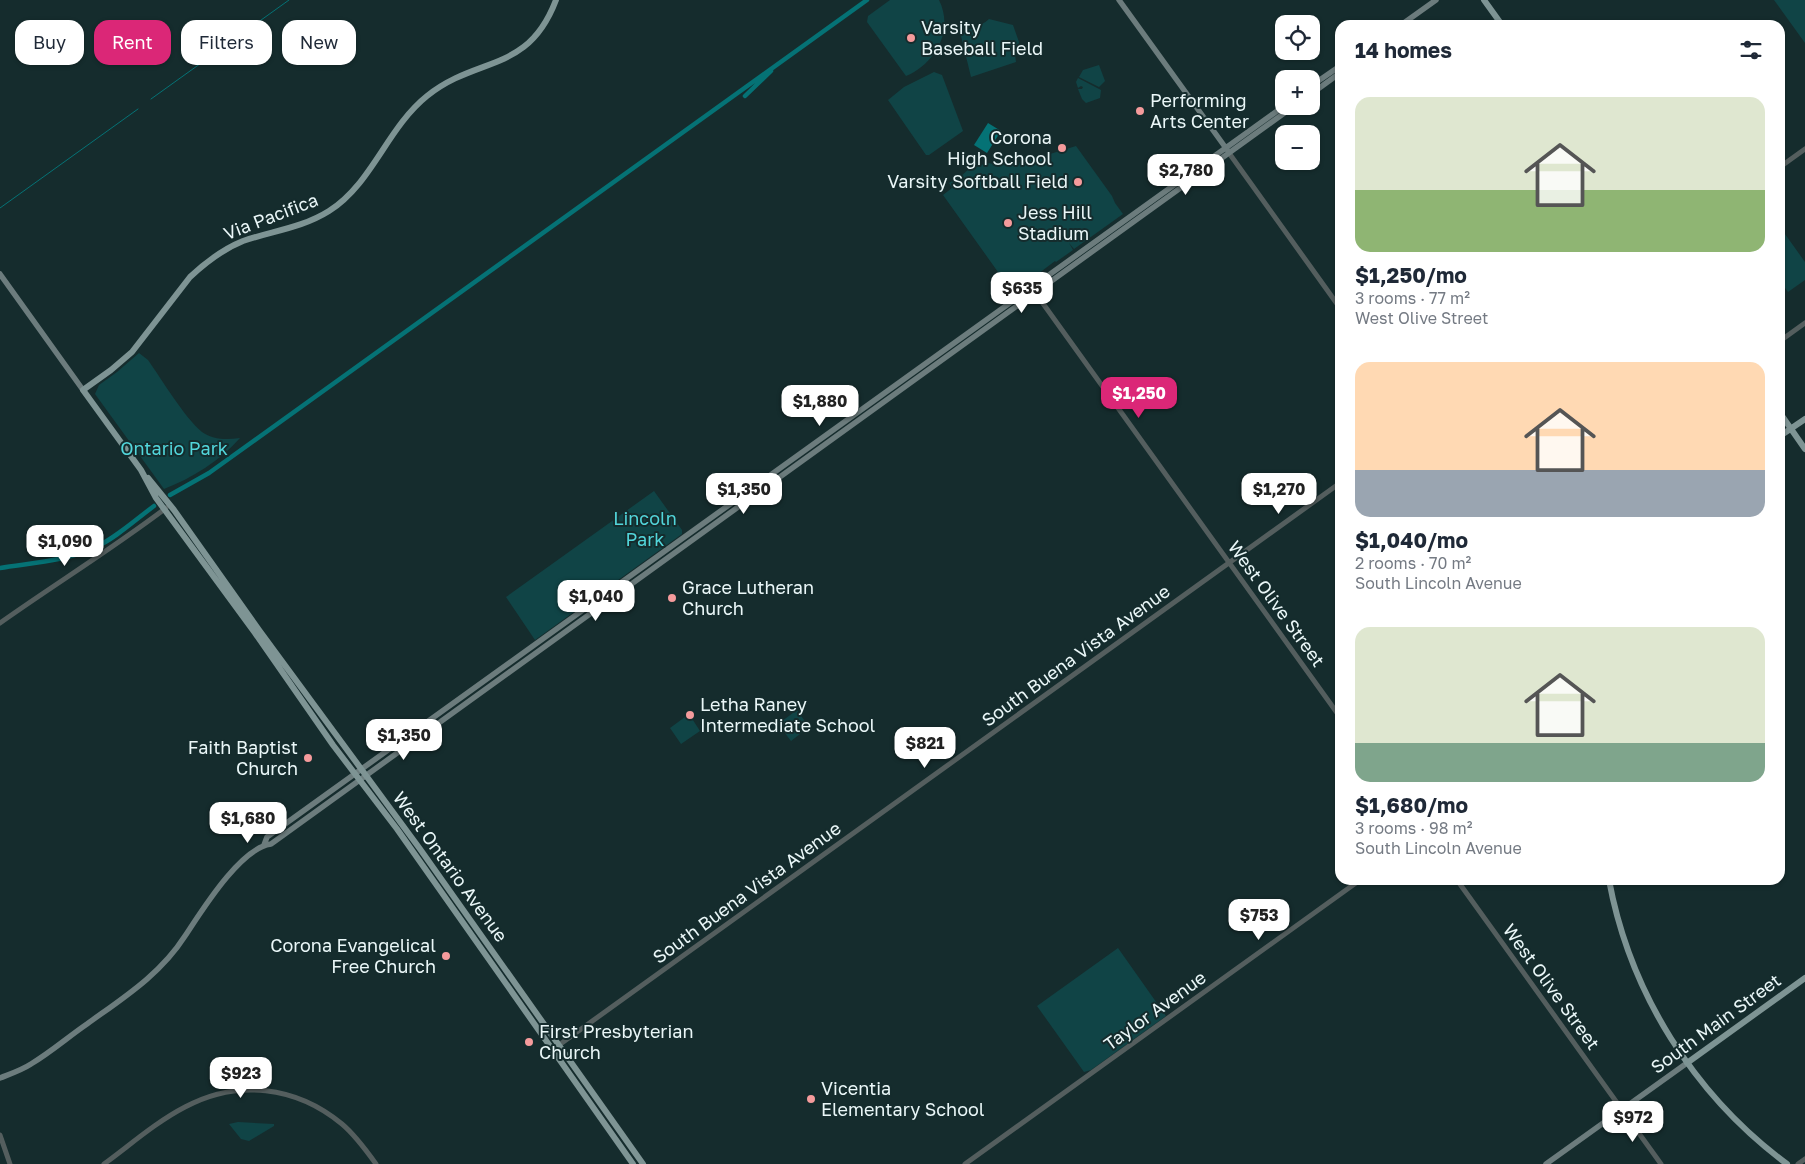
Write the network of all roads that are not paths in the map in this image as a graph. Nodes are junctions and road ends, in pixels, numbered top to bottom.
1 (556, 0) edge
2 (1119, 0) edge
3 (1436, 0) edge
4 (1484, 0) edge
5 (1408, 20) edge
6 (1498, 20) edge
7 (1335, 69) edge
8 (1335, 77) edge
9 (1320, 80) edge
10 (1320, 87) edge
11 (1275, 113) edge
12 (1281, 115) edge
13 (1805, 149) edge
14 (1227, 151) junction
15 (1785, 163) edge
16 (0, 274) edge
17 (1033, 290) junction
18 (1335, 301) edge
19 (1805, 323) edge
20 (1785, 337) edge
21 (84, 390) junction
22 (1805, 418) edge
23 (1785, 420) edge
24 (1790, 428) junction
25 (1785, 432) edge
26 (1805, 449) edge
27 (140, 470) junction
28 (1335, 487) edge
29 (170, 504) junction
30 (164, 509) junction
31 (1229, 563) junction
32 (0, 623) edge
33 (1335, 710) edge
34 (364, 773) junction
35 (357, 777) junction
36 (1353, 885) edge
37 (1461, 885) edge
38 (1610, 885) edge
39 (1805, 978) edge
40 (559, 1045) junction
41 (1687, 1063) junction
42 (0, 1078) edge
43 (1622, 1110) junction
44 (0, 1135) edge
45 (1805, 1159) edge
46 (10, 1164) edge
47 (104, 1164) edge
48 (376, 1164) edge
49 (633, 1164) edge
50 (643, 1164) edge
51 (965, 1164) edge
52 (1546, 1164) edge
53 (1661, 1164) edge
54 (1787, 1164) edge
55 (1798, 1164) edge

1 - 21 main road, Via Pacifica
2 - 14 main road
3 - 5 main road
4 - 6 main road
7 - 9 main road
8 - 10 main road
11 - 14 main road
12 - 14 main road
13 - 15 street
14 - 17 main road
14 - 18 street
16 - 21 main road, West Ontario Avenue
17 - 31 street, West Olive Street
17 - 34 main road
19 - 20 street
21 - 27 main road, West Ontario Avenue
22 - 24 main road
23 - 24 main road
24 - 25 main road
24 - 26 main road
27 - 29 main road, West Ontario Avenue
27 - 30 main road, West Ontario Avenue
28 - 31 street, South Buena Vista Avenue
29 - 30 street
29 - 34 main road, West Ontario Avenue
30 - 32 street
30 - 35 main road, West Ontario Avenue
31 - 33 street, West Olive Street
31 - 40 street, South Buena Vista Avenue
34 - 35 main road
34 - 40 main road, West Ontario Avenue
35 - 42 main road
35 - 49 main road, West Ontario Avenue
36 - 51 street, Taylor Avenue
37 - 43 street, West Olive Street
38 - 41 main road
39 - 41 main road, South Main Street
40 - 50 main road, West Ontario Avenue
41 - 43 main road, South Main Street
41 - 54 main road
43 - 52 main road, South Main Street
43 - 53 street, West Olive Street
44 - 46 street
45 - 55 street
47 - 48 street

